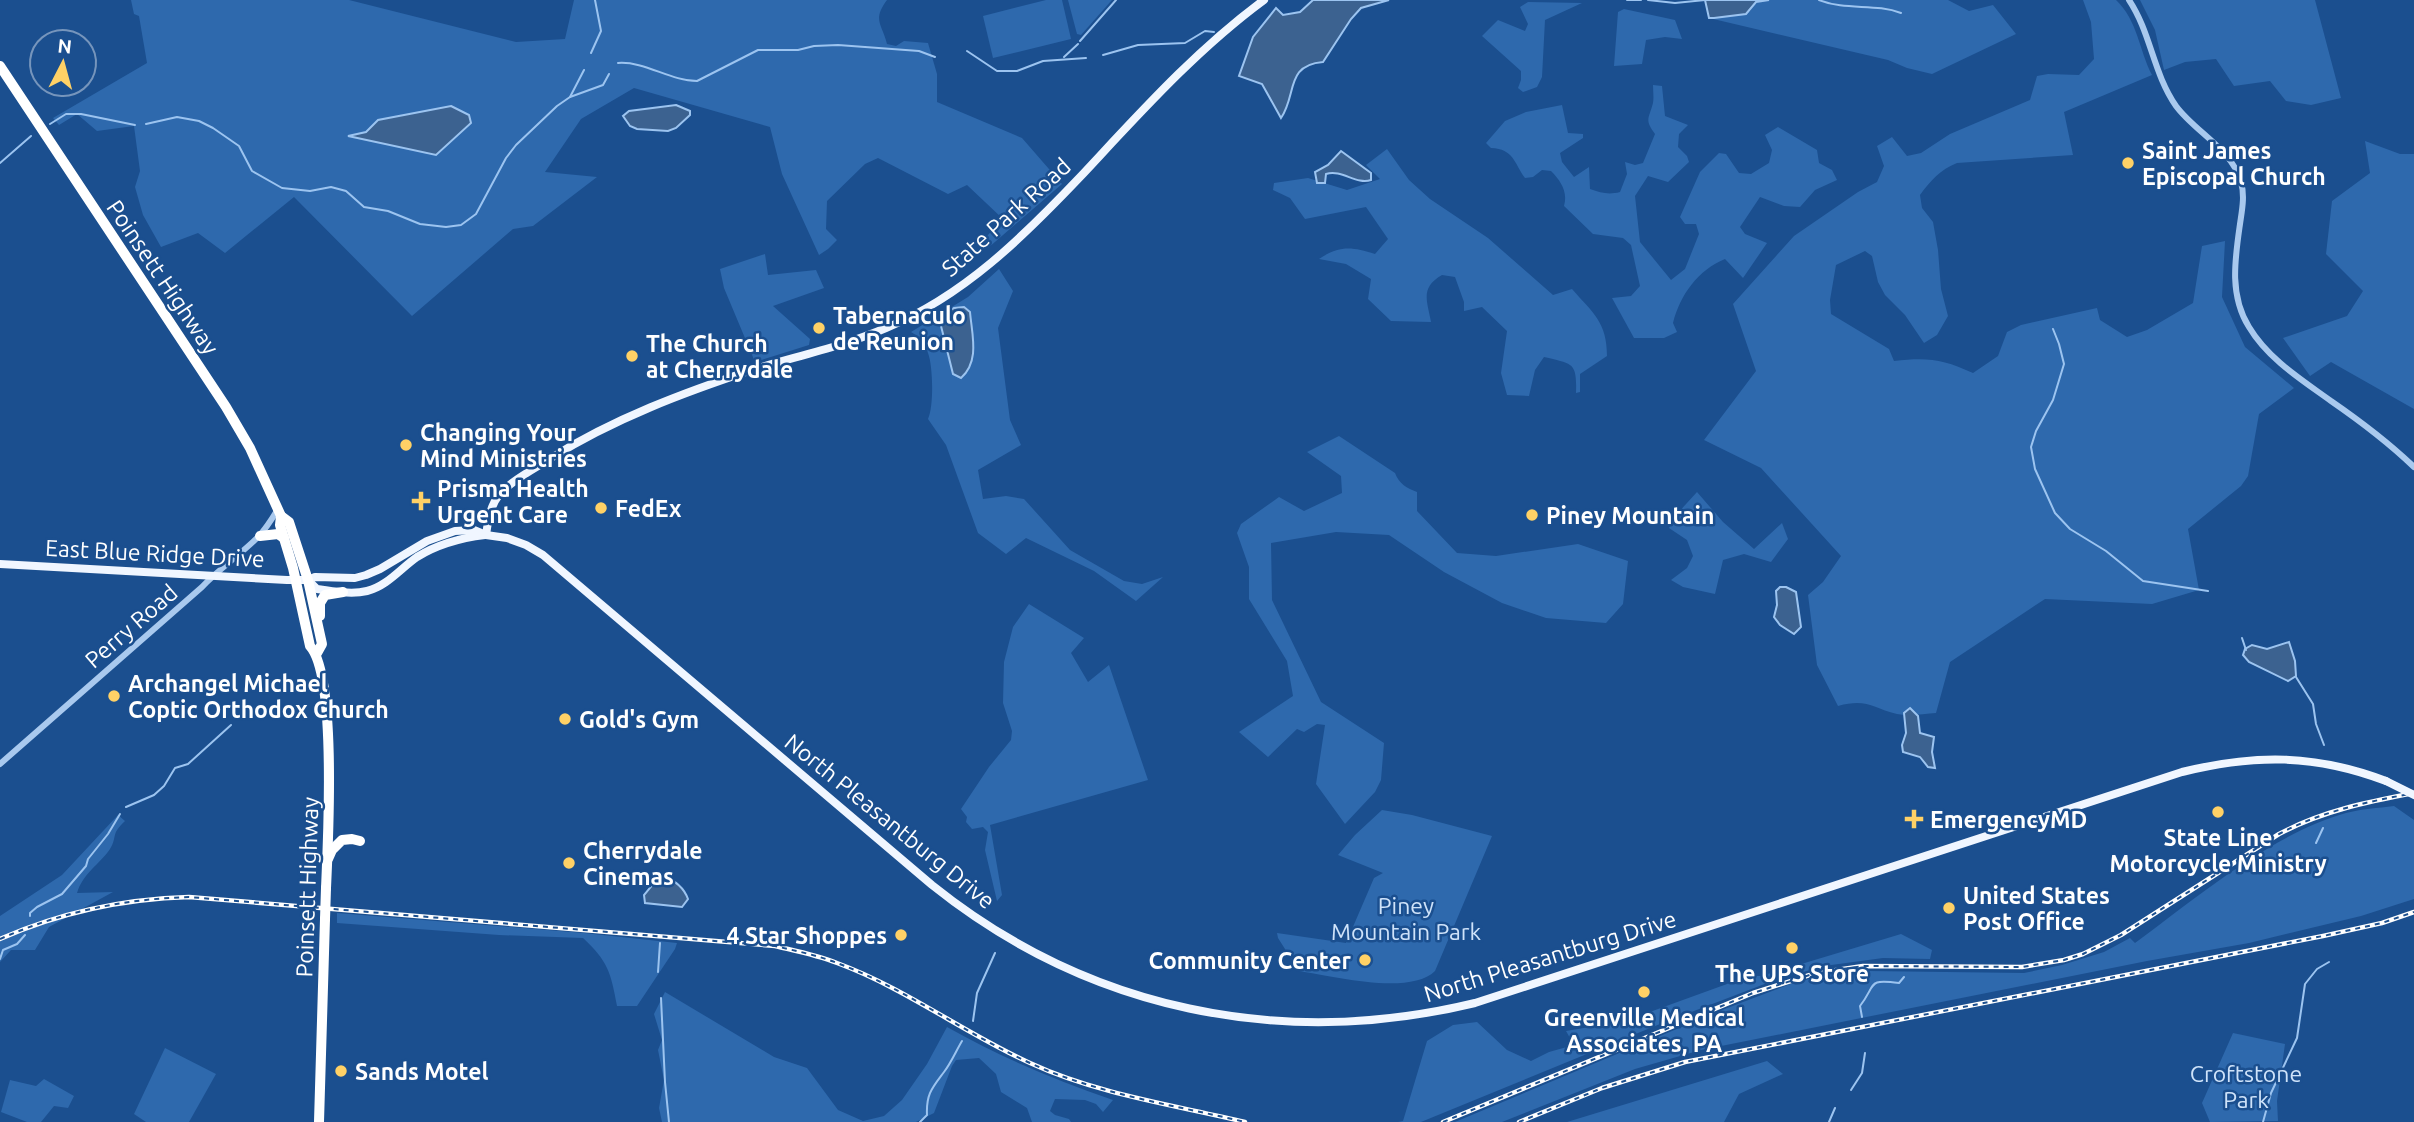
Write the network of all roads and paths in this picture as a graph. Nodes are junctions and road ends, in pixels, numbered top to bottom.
1 (1264, 0) edge
2 (2129, 0) edge
3 (0, 66) edge
4 (2414, 467) edge
5 (279, 513) junction
6 (486, 535) junction
7 (260, 536) junction
8 (284, 538) junction
9 (0, 564) edge
10 (212, 576) junction
11 (296, 580) junction
12 (308, 580) junction
13 (343, 592) junction
14 (321, 634) junction
15 (317, 653) junction
16 (0, 764) edge
17 (2414, 795) edge
18 (360, 841) dead end
19 (327, 863) junction
20 (319, 1122) edge

1 - 6 main road, State Park Road
2 - 4 street
3 - 5 highway, Poinsett Highway
5 - 7 street, Perry Road
5 - 8 highway, Poinsett Highway
5 - 12 highway, Poinsett Highway
6 - 12 main road
6 - 13 main road
6 - 17 main road, North Pleasantburg Drive, bridge
7 - 8 highway
7 - 10 street, Perry Road
8 - 11 highway, Poinsett Highway
9 - 10 main road, East Blue Ridge Drive
10 - 11 main road, East Blue Ridge Drive
10 - 16 street, Perry Road
11 - 12 main road, East Blue Ridge Drive
11 - 15 highway, Poinsett Highway
12 - 13 main road
12 - 14 highway, Poinsett Highway
13 - 14 highway
14 - 15 highway, Poinsett Highway
15 - 19 highway, Poinsett Highway
18 - 19 highway
19 - 20 highway, Poinsett Highway, bridge

